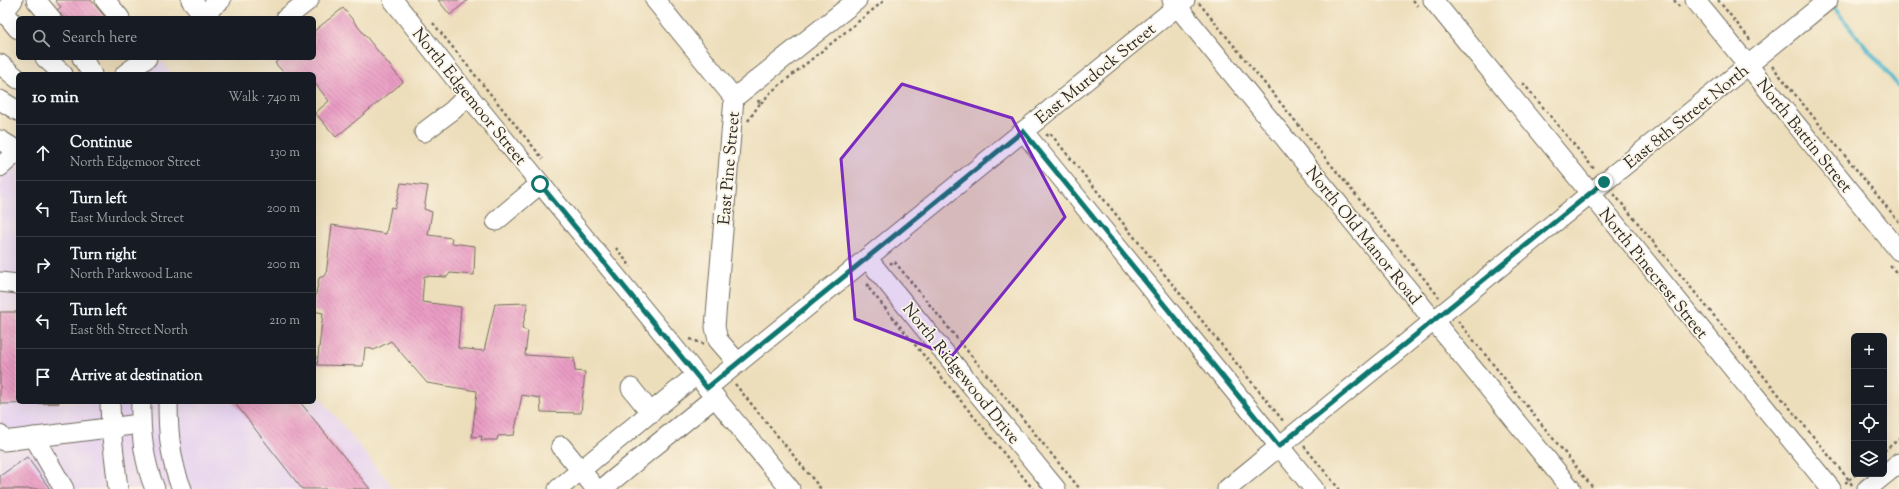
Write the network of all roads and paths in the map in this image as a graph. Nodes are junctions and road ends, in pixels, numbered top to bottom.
1 (36, 0) edge
2 (105, 0) edge
3 (221, 0) edge
4 (309, 0) edge
5 (393, 0) edge
6 (655, 0) edge
7 (857, 0) edge
8 (885, 0) edge
9 (1196, 0) edge
10 (1433, 0) edge
11 (1695, 0) edge
12 (1718, 0) edge
13 (1828, 0) edge
14 (1178, 2) edge
15 (6, 10) edge
16 (197, 11) edge
17 (49, 16) edge
18 (118, 16) edge
19 (289, 16) edge
20 (429, 18) dead end
21 (16, 26) edge
22 (1755, 59) junction
23 (47, 60) edge
24 (83, 60) edge
25 (144, 60) edge
26 (0, 64) edge
27 (61, 72) edge
28 (91, 72) edge
29 (128, 72) edge
30 (16, 77) edge
31 (1520, 79) dead end
32 (468, 95) junction
33 (734, 98) junction
34 (0, 100) edge
35 (758, 106) dead end
36 (16, 110) edge
37 (1023, 131) junction
38 (424, 132) dead end
39 (1050, 133) dead end
40 (0, 140) edge
41 (16, 150) edge
42 (16, 153) edge
43 (546, 164) dead end
44 (0, 167) edge
45 (540, 184) junction
46 (1597, 188) junction
47 (496, 221) dead end
48 (1899, 222) edge
49 (615, 248) dead end
50 (1899, 251) edge
51 (867, 258) junction
52 (894, 261) dead end
53 (635, 272) dead end
54 (1441, 315) junction
55 (687, 336) dead end
56 (708, 348) dead end
57 (732, 368) junction
58 (706, 387) junction
59 (631, 388) dead end
60 (110, 404) edge
61 (141, 404) edge
62 (168, 404) edge
63 (651, 413) junction
64 (140, 424) junction
65 (111, 428) junction
66 (1294, 434) junction
67 (34, 437) junction
68 (1899, 438) edge
69 (1, 439) edge
70 (561, 446) dead end
71 (1279, 446) junction
72 (1887, 448) edge
73 (1899, 463) edge
74 (581, 470) junction
75 (1852, 477) edge
76 (1848, 480) junction
77 (1837, 487) edge
78 (64, 489) edge
79 (117, 489) edge
80 (155, 489) edge
81 (182, 489) edge
82 (558, 489) edge
83 (596, 489) edge
84 (602, 489) edge
85 (790, 489) edge
86 (821, 489) edge
87 (1056, 489) edge
88 (1080, 489) edge
89 (1227, 489) edge
90 (1314, 489) edge
91 (1338, 489) edge
92 (1571, 489) edge
93 (1594, 489) edge
94 (1867, 489) edge

1 - 17 street
2 - 18 street
3 - 16 street
4 - 19 street
5 - 32 street, North Edgemoor Street
6 - 33 street
7 - 33 street, East Pine Street
8 - 35 path
9 - 54 path
10 - 46 street, North Pinecrest Street
11 - 22 street, North Battin Street
12 - 22 path
13 - 22 street, East 8th Street North
14 - 37 street, East Murdock Street
14 - 54 street, North Old Manor Road
15 - 21 street
20 - 43 path
22 - 46 street, East 8th Street North
22 - 48 path
22 - 50 street, North Battin Street
23 - 27 street
24 - 28 street
25 - 29 street
26 - 30 street
31 - 46 path
32 - 38 street
32 - 45 street, North Edgemoor Street
33 - 57 street, East Pine Street
34 - 36 street
37 - 51 street, East Murdock Street
37 - 71 street
39 - 66 path
40 - 41 street
42 - 44 street
45 - 47 street
45 - 58 street, North Edgemoor Street
46 - 54 street, East 8th Street North
46 - 76 path
46 - 77 street, North Pinecrest Street
49 - 53 path
51 - 57 street, East Murdock Street
51 - 87 street, North Ridgewood Drive
52 - 88 path
54 - 66 street, East 8th Street North
54 - 92 street, North Old Manor Road
54 - 93 path
55 - 56 path
57 - 58 street, East Murdock Street
57 - 86 path
58 - 63 street
58 - 84 street
58 - 85 street, North Edgemoor Street
59 - 63 street
60 - 65 street
61 - 64 street
62 - 81 street
63 - 74 street
64 - 65 street
64 - 80 street
65 - 67 street
65 - 79 street
66 - 71 street, East 8th Street North
66 - 91 path
67 - 69 street
67 - 78 street
68 - 72 path
70 - 74 street
71 - 89 street, East 8th Street North
71 - 90 street
73 - 94 street
74 - 82 street
74 - 83 street
75 - 76 path
76 - 77 path

